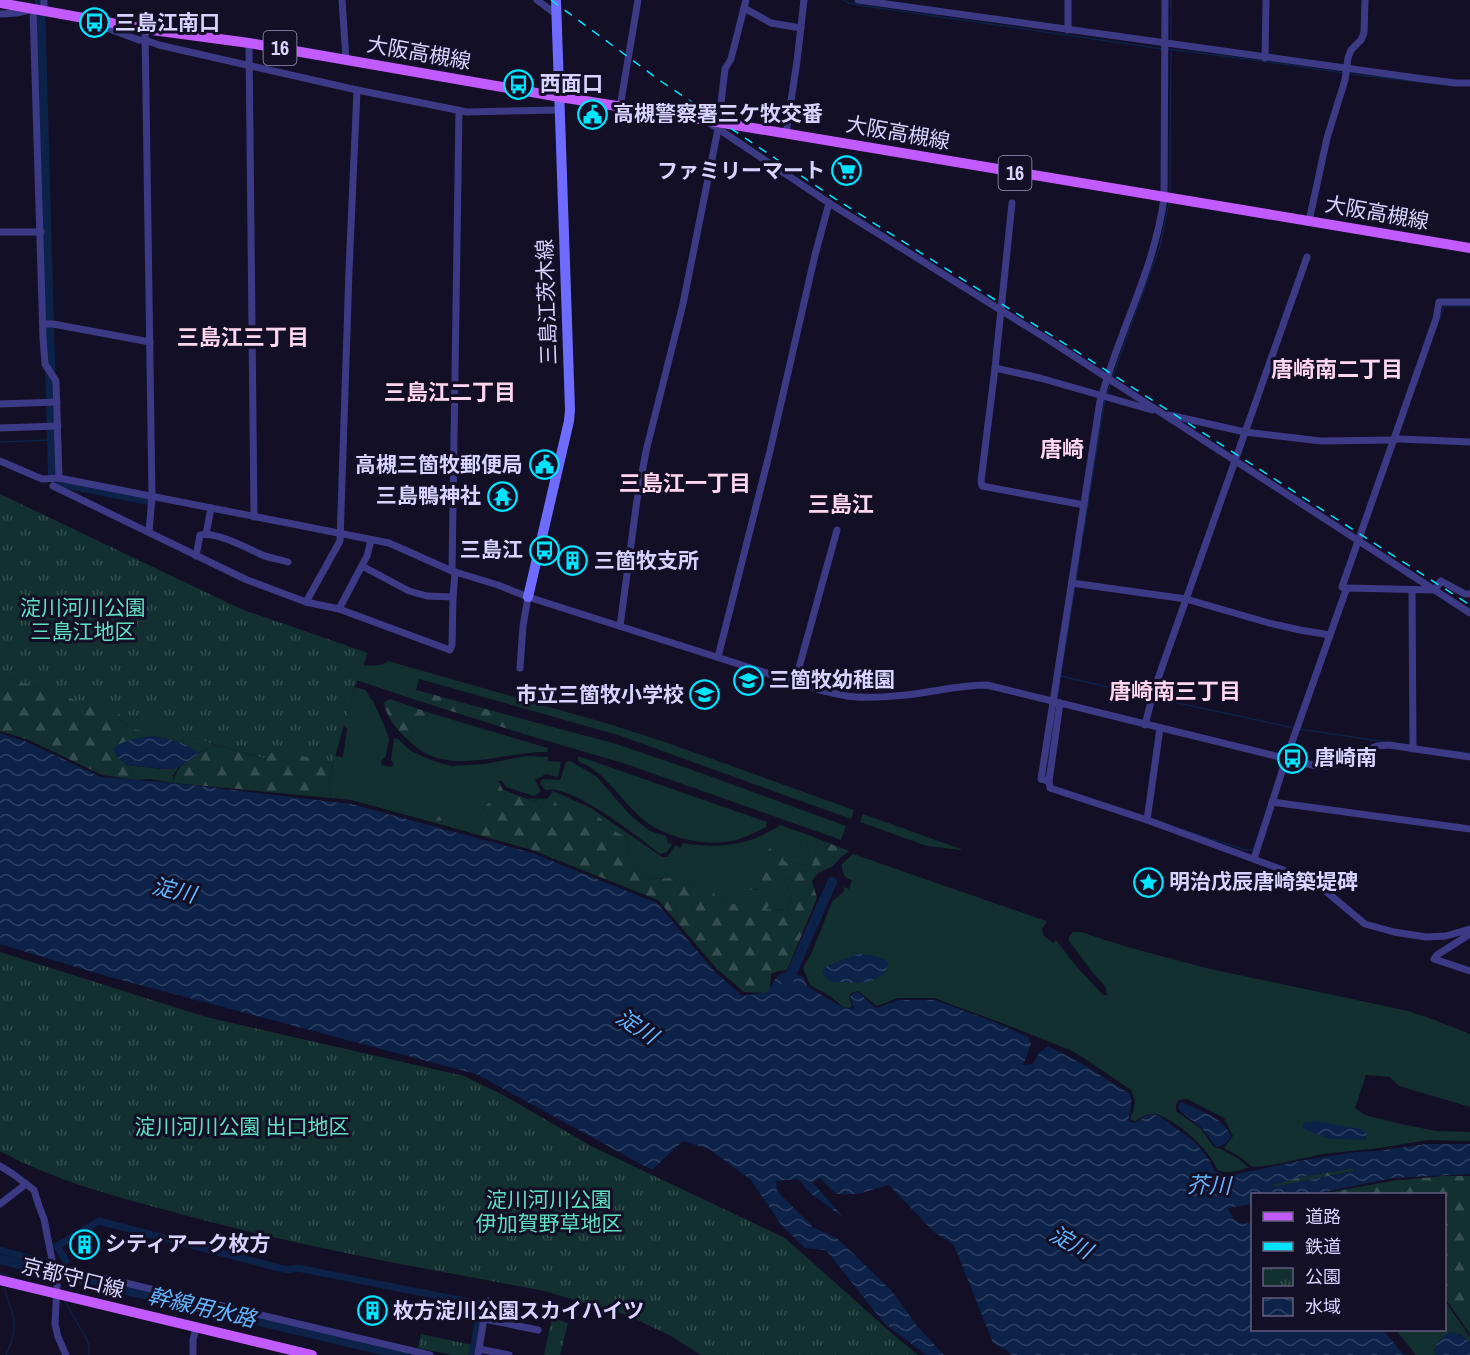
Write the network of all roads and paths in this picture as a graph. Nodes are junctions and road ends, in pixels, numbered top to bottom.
1 (342, 0) edge
2 (537, 0) edge
3 (556, 0) edge
4 (638, 0) edge
5 (746, 0) edge
6 (804, 0) edge
7 (858, 0) edge
8 (1068, 0) edge
9 (1165, 0) edge
10 (1266, 0) edge
11 (1365, 0) edge
12 (0, 3) edge
13 (40, 6) edge
14 (744, 9) junction
15 (0, 14) edge
16 (557, 15) junction
17 (801, 28) junction
18 (1068, 30) junction
19 (145, 35) junction
20 (249, 43) junction
21 (1166, 44) junction
22 (1265, 58) junction
23 (346, 60) junction
24 (250, 65) junction
25 (1346, 69) junction
26 (1470, 83) edge
27 (357, 90) junction
28 (560, 97) junction
29 (620, 107) junction
30 (560, 110) junction
31 (459, 111) junction
32 (718, 126) junction
33 (786, 134) junction
34 (1164, 198) junction
35 (829, 203) junction
36 (1012, 203) dead end
37 (1309, 221) junction
38 (0, 232) edge
39 (41, 232) junction
40 (1470, 248) edge
41 (1307, 256) dead end
42 (1470, 302) edge
43 (1000, 310) junction
44 (43, 324) junction
45 (150, 342) junction
46 (995, 368) junction
47 (1107, 378) junction
48 (1102, 395) junction
49 (57, 402) junction
50 (0, 404) edge
51 (1160, 412) junction
52 (58, 426) junction
53 (0, 428) edge
54 (1245, 432) junction
55 (1395, 439) junction
56 (1470, 442) edge
57 (0, 461) edge
58 (1235, 461) junction
59 (59, 478) junction
60 (53, 486) dead end
61 (152, 496) junction
62 (1084, 505) junction
63 (211, 508) junction
64 (254, 517) junction
65 (837, 530) dead end
66 (148, 532) junction
67 (206, 534) junction
68 (340, 534) junction
69 (370, 540) junction
70 (1358, 541) junction
71 (196, 556) junction
72 (288, 562) dead end
73 (362, 566) junction
74 (453, 571) junction
75 (1071, 583) junction
76 (1346, 590) junction
77 (1435, 590) junction
78 (1412, 591) junction
79 (1470, 594) edge
80 (453, 597) junction
81 (528, 597) junction
82 (1186, 599) junction
83 (306, 602) junction
84 (339, 609) junction
85 (1470, 613) edge
86 (620, 626) junction
87 (1330, 635) junction
88 (718, 657) junction
89 (520, 668) dead end
90 (795, 682) junction
91 (1057, 703) junction
92 (1145, 724) junction
93 (1160, 728) junction
94 (1413, 749) junction
95 (1470, 757) edge
96 (1286, 759) junction
97 (1272, 802) junction
98 (1147, 820) junction
99 (1470, 829) edge
100 (1254, 860) junction
101 (1470, 929) edge
102 (1470, 934) edge
103 (1470, 971) edge
104 (0, 1166) edge
105 (26, 1184) junction
106 (0, 1204) edge
107 (54, 1266) junction
108 (0, 1280) edge
109 (57, 1294) junction
110 (489, 1300) dead end
111 (484, 1319) junction
112 (196, 1328) junction
113 (538, 1330) dead end
114 (478, 1352) edge
115 (66, 1355) edge
116 (193, 1355) edge
117 (312, 1355) edge
118 (430, 1355) edge
119 (508, 1355) edge

1 - 23 street
2 - 16 street
3 - 16 main road, 三島江茨木線
4 - 29 street
5 - 14 street
6 - 17 street
7 - 18 street
8 - 18 street
9 - 21 street
10 - 22 street
11 - 25 street
12 - 13 main road, 大阪高槻線 / 16
13 - 15 street
13 - 19 main road, 大阪高槻線 / 16
13 - 39 street
14 - 17 street
14 - 32 street
16 - 28 main road, 三島江茨木線
17 - 33 street
18 - 21 street
19 - 20 main road, 大阪高槻線 / 16
19 - 24 street
19 - 45 street
20 - 23 main road, 大阪高槻線 / 16
20 - 24 street
21 - 22 street
21 - 34 street
22 - 25 street
23 - 28 main road, 大阪高槻線 / 16
24 - 27 street
24 - 64 street
25 - 26 street
25 - 37 street
27 - 31 street
27 - 68 street
28 - 29 main road, 大阪高槻線 / 16
28 - 30 main road, 三島江茨木線
29 - 32 main road, 大阪高槻線 / 16
30 - 31 street
30 - 81 main road, 三島江茨木線
31 - 74 street
32 - 33 main road, 大阪高槻線 / 16
32 - 35 street
32 - 86 street
33 - 34 main road, 大阪高槻線 / 16
34 - 37 main road, 大阪高槻線 / 16
34 - 47 street
35 - 43 street
35 - 88 street
36 - 43 street
37 - 40 main road, 大阪高槻線 / 16
38 - 39 street
39 - 44 street
41 - 54 street
42 - 55 street
43 - 46 street
43 - 47 street
44 - 45 street
44 - 49 street
45 - 61 street
46 - 48 street
46 - 62 street
47 - 48 street
47 - 51 street
48 - 51 street
48 - 62 street
49 - 50 street
49 - 52 street
51 - 54 street
51 - 58 street
52 - 53 street
52 - 59 street
54 - 55 street
54 - 58 street
55 - 56 street
55 - 70 street
57 - 59 street
58 - 70 street
58 - 82 street
59 - 61 street
60 - 66 street
61 - 63 street
61 - 66 street
62 - 75 street
63 - 64 street
63 - 67 street
64 - 68 street
65 - 90 street
66 - 71 street
67 - 71 street
67 - 72 street
68 - 69 street
68 - 83 street
69 - 73 street
69 - 74 street
70 - 76 street
70 - 77 street
71 - 83 street
73 - 80 street
73 - 84 street
74 - 80 street
74 - 81 street
75 - 82 street
75 - 91 street
76 - 78 street
76 - 87 street
77 - 78 street
77 - 79 street
77 - 85 street
78 - 94 street
80 - 84 street
81 - 86 street
81 - 89 street
82 - 87 street
82 - 92 street
83 - 84 street
86 - 88 street
87 - 96 street
88 - 90 street
90 - 91 street
91 - 92 street
91 - 98 street
92 - 93 street
93 - 96 street
93 - 98 street
94 - 95 street
94 - 96 street
96 - 97 street
97 - 99 street
97 - 100 street
98 - 100 street
100 - 101 street
102 - 103 street
104 - 105 street
105 - 106 street
105 - 107 street
107 - 109 street
107 - 118 street
108 - 109 main road, 京都守口線
109 - 112 main road, 京都守口線
109 - 115 street
110 - 111 street
111 - 113 street
111 - 114 street
112 - 116 street
112 - 117 main road, 京都守口線
114 - 119 street

